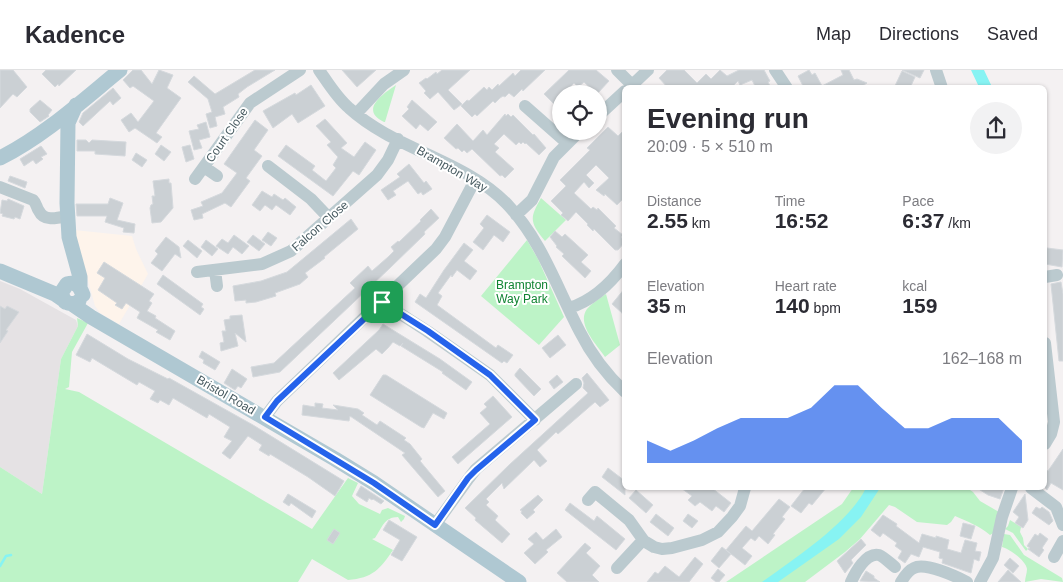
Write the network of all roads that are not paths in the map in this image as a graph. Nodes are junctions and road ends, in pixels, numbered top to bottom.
1 (120, 70) edge
2 (300, 70) edge
3 (318, 70) edge
4 (404, 70) edge
5 (617, 70) edge
6 (648, 70) edge
7 (775, 70) edge
8 (936, 70) edge
9 (627, 85) edge
10 (632, 85) edge
11 (785, 85) edge
12 (941, 85) edge
13 (622, 94) edge
14 (76, 105) junction
15 (533, 108) dead end
16 (607, 108) edge
17 (356, 114) junction
18 (49, 127) junction
19 (398, 139) junction
20 (570, 140) edge
21 (67, 142) junction
22 (567, 143) junction
23 (0, 158) edge
24 (204, 168) junction
25 (270, 174) dead end
26 (217, 176) dead end
27 (195, 179) dead end
28 (475, 180) junction
29 (0, 188) edge
30 (516, 215) junction
31 (67, 216) junction
32 (328, 218) junction
33 (622, 268) edge
34 (215, 270) junction
35 (0, 271) edge
36 (198, 272) dead end
37 (217, 286) dead end
38 (73, 294) junction
39 (382, 302) junction
40 (569, 308) junction
41 (1047, 350) edge
42 (576, 384) dead end
43 (622, 388) edge
44 (265, 417) junction
45 (535, 420) junction
46 (1047, 441) edge
47 (744, 490) edge
48 (1011, 490) edge
49 (1034, 490) edge
50 (588, 500) dead end
51 (435, 525) junction
52 (1063, 525) edge
53 (643, 540) junction
54 (1063, 541) edge
55 (1054, 557) dead end
56 (625, 565) dead end
57 (895, 567) dead end
58 (519, 582) edge
59 (851, 582) edge
60 (900, 582) edge
61 (968, 582) edge
62 (980, 582) edge

1 - 14 main road
2 - 24 street, Court Close
3 - 17 street, Brampton Way
4 - 17 street
5 - 9 street
6 - 10 street
7 - 11 street
8 - 12 street
13 - 16 street
14 - 18 main road
14 - 21 main road
15 - 22 street
17 - 19 street, Brampton Way
18 - 21 street
18 - 23 main road
19 - 28 street, Brampton Way
19 - 32 street, Falcon Close
20 - 22 street
21 - 31 main road
22 - 30 street
24 - 26 street, Court Close
24 - 27 street, Court Close
25 - 32 street
28 - 30 street, Brampton Way
28 - 39 street
29 - 31 street
30 - 40 street, Brampton Way
31 - 38 main road
32 - 34 street, Falcon Close
33 - 40 street
34 - 36 street, Falcon Close
34 - 37 street
35 - 38 main road
38 - 44 main road, Bristol Road
39 - 44 street
39 - 45 street
40 - 43 street, Brampton Way
41 - 46 street
42 - 45 street
44 - 51 main road, Bristol Road
45 - 51 street
47 - 53 street
48 - 62 street
49 - 52 street
50 - 53 street
51 - 58 main road, Bristol Road
53 - 56 street
54 - 55 street
57 - 59 street
60 - 61 street

